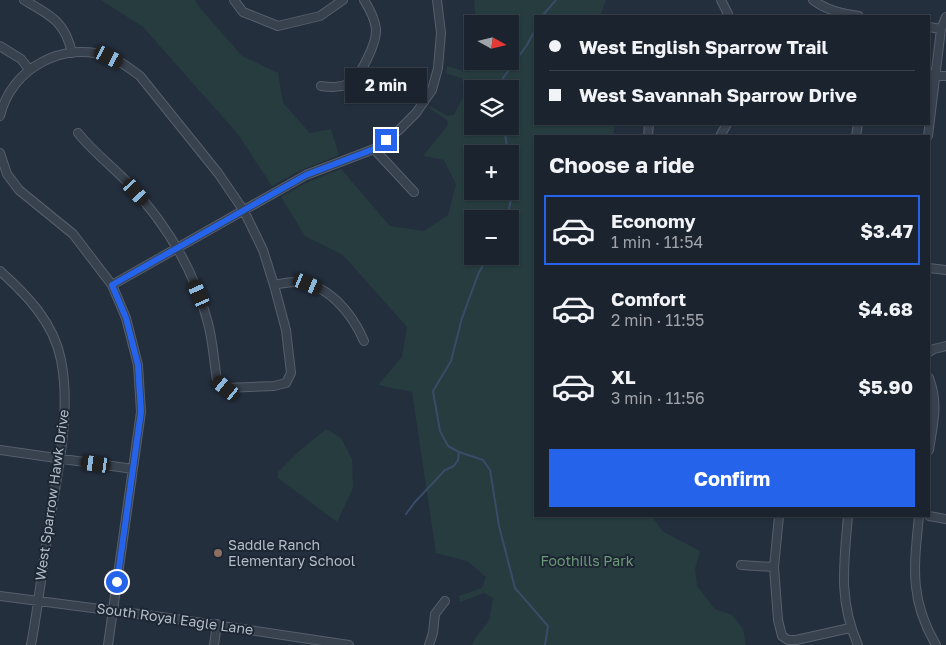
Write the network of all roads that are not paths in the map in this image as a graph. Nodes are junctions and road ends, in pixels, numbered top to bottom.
1 (24, 0) edge
2 (234, 0) edge
3 (343, 0) edge
4 (364, 0) edge
5 (437, 0) edge
6 (721, 0) edge
7 (813, 0) edge
8 (728, 15) edge
9 (850, 15) edge
10 (946, 17) edge
11 (930, 27) edge
12 (941, 29) junction
13 (0, 46) edge
14 (72, 53) junction
15 (29, 69) junction
16 (933, 74) edge
17 (946, 76) edge
18 (321, 86) dead end
19 (1, 103) edge
20 (930, 111) edge
21 (0, 116) edge
22 (78, 133) dead end
23 (374, 149) junction
24 (0, 153) edge
25 (414, 192) dead end
26 (244, 211) junction
27 (178, 247) junction
28 (930, 268) edge
29 (946, 270) edge
30 (0, 271) edge
31 (112, 285) junction
32 (274, 285) junction
33 (364, 341) dead end
34 (946, 346) edge
35 (930, 351) edge
36 (930, 381) edge
37 (930, 444) edge
38 (0, 450) edge
39 (59, 459) junction
40 (133, 470) junction
41 (930, 516) edge
42 (778, 517) edge
43 (848, 517) edge
44 (920, 517) edge
45 (946, 519) edge
46 (741, 565) dead end
47 (774, 566) junction
48 (0, 596) edge
49 (37, 600) junction
50 (445, 601) dead end
51 (113, 610) junction
52 (217, 624) junction
53 (850, 628) junction
54 (31, 645) edge
55 (108, 645) edge
56 (214, 645) edge
57 (350, 645) edge
58 (429, 645) edge
59 (858, 645) edge
60 (936, 645) edge

1 - 14 street
2 - 3 street
4 - 18 street
5 - 23 street
6 - 8 street
7 - 9 street
10 - 12 street
11 - 12 street
12 - 16 street
13 - 15 street
14 - 15 street
14 - 26 street
15 - 19 street
16 - 17 street
16 - 20 street
19 - 21 street
22 - 27 street
23 - 25 street
23 - 26 street
24 - 31 street
26 - 27 street
26 - 32 street
27 - 31 street
27 - 32 street
28 - 29 street
30 - 39 street, West Sparrow Hawk Drive
31 - 40 street
32 - 33 street
34 - 35 street
36 - 37 street
38 - 39 street
39 - 40 street
39 - 49 street, West Sparrow Hawk Drive
40 - 51 street
41 - 45 street
42 - 47 street
43 - 53 street
44 - 60 street
46 - 47 street
47 - 53 street
48 - 49 street, South Royal Eagle Lane
49 - 51 street, South Royal Eagle Lane
49 - 54 street, West Sparrow Hawk Drive
50 - 58 street
51 - 52 street, South Royal Eagle Lane
51 - 55 street
52 - 56 street
52 - 57 street, South Royal Eagle Lane
53 - 59 street

